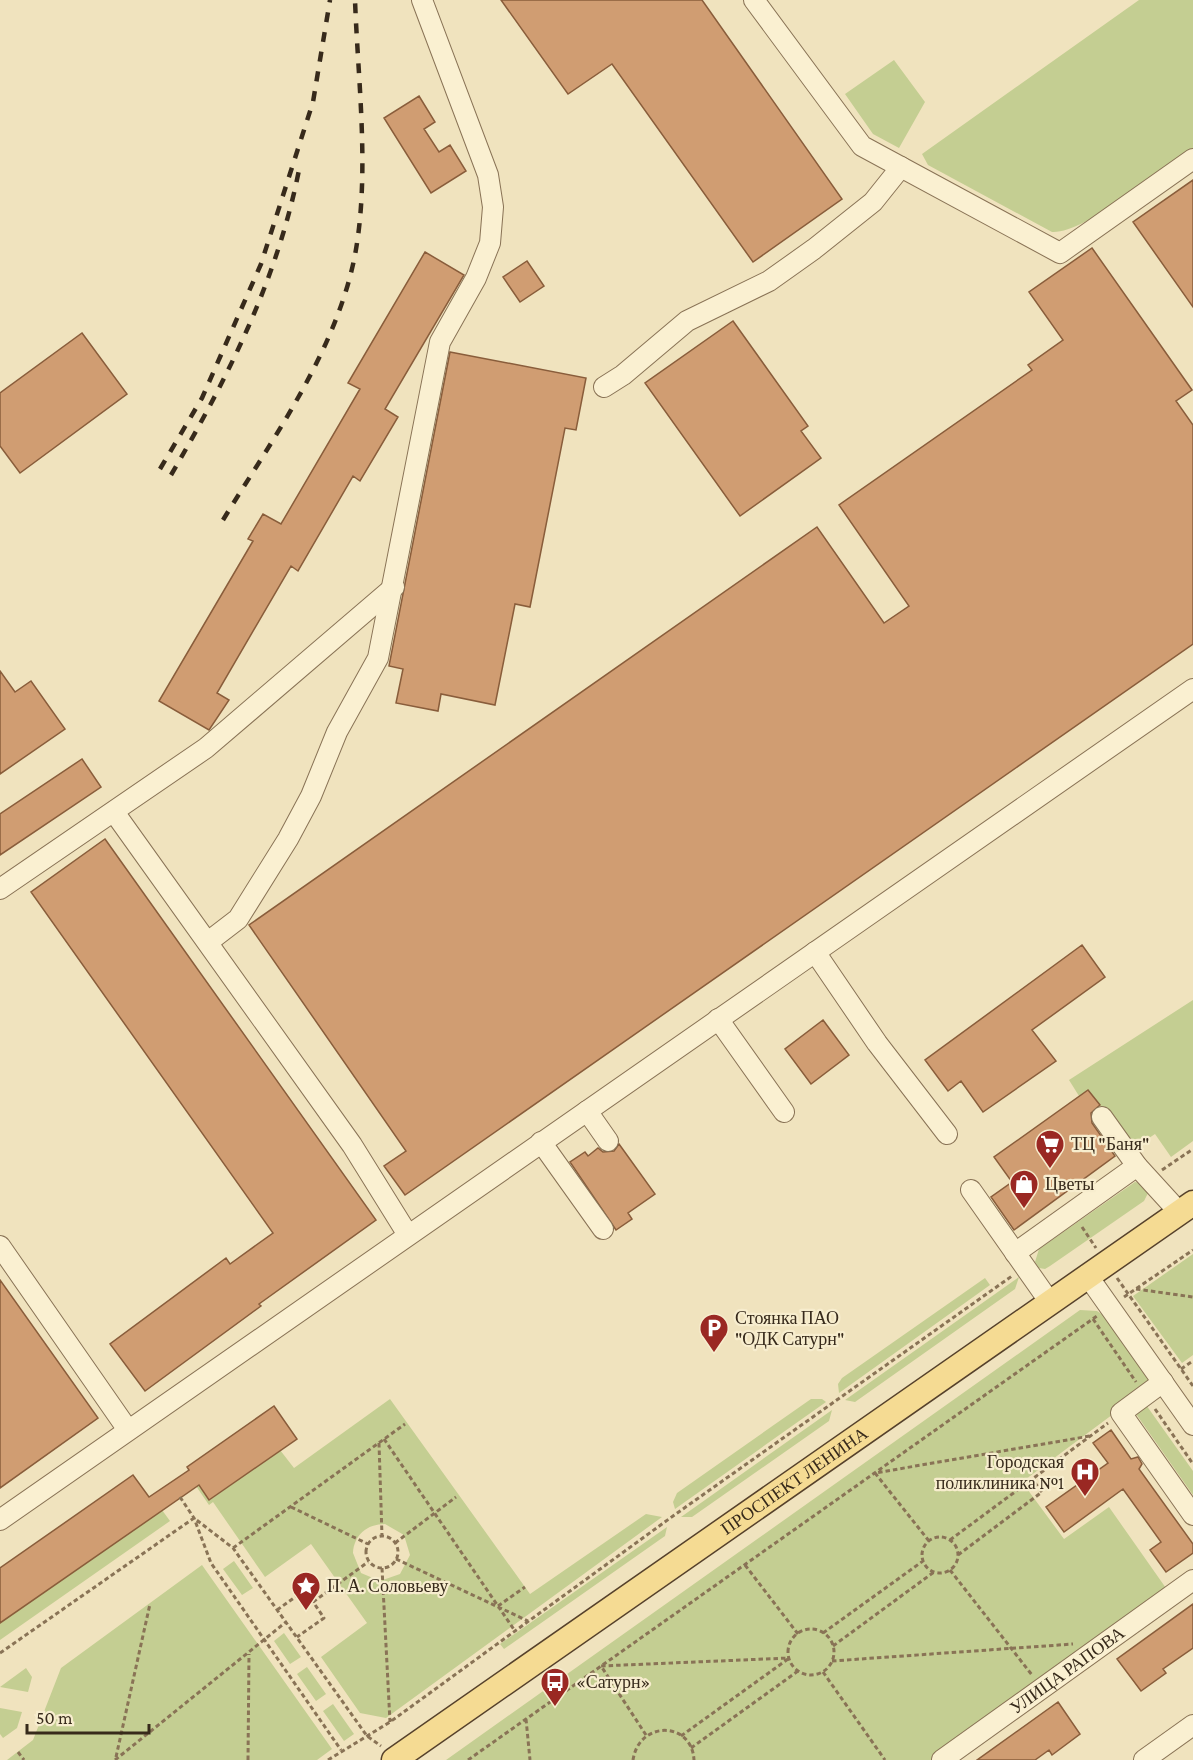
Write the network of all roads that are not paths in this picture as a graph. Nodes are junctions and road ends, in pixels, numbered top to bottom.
1 (422, 0) edge
2 (754, 0) edge
3 (1193, 159) edge
4 (901, 167) junction
5 (604, 387) dead end
6 (394, 587) junction
7 (1193, 689) edge
8 (114, 812) junction
9 (0, 889) edge
10 (208, 942) junction
11 (815, 952) junction
12 (718, 1019) junction
13 (586, 1111) junction
14 (784, 1112) dead end
15 (1102, 1117) dead end
16 (947, 1134) dead end
17 (608, 1141) dead end
18 (541, 1142) junction
19 (1137, 1166) junction
20 (970, 1190) dead end
21 (1186, 1208) edge
22 (603, 1229) dead end
23 (408, 1235) junction
24 (0, 1246) edge
25 (1020, 1260) junction
26 (1096, 1269) junction
27 (1049, 1302) junction
28 (1163, 1382) junction
29 (1193, 1425) edge
30 (128, 1430) junction
31 (1193, 1515) edge
32 (0, 1520) edge
33 (1193, 1580) edge
34 (1193, 1725) edge
35 (394, 1760) edge
36 (942, 1760) edge
37 (1144, 1760) edge

1 - 6 street
2 - 4 street
3 - 4 street
4 - 5 street
6 - 8 street
6 - 10 street
7 - 11 street
8 - 9 street
8 - 10 street
10 - 23 street
11 - 12 street
11 - 16 street
12 - 13 street
12 - 14 street
13 - 17 street
13 - 18 street
15 - 19 street
18 - 22 street
18 - 23 street
19 - 21 street
19 - 25 street
20 - 25 street
21 - 26 main road, ПРОСПЕКТ ЛЕНИНА
23 - 30 street
24 - 30 street
25 - 27 street
26 - 27 main road, ПРОСПЕКТ ЛЕНИНА
26 - 28 street
27 - 35 main road, ПРОСПЕКТ ЛЕНИНА
28 - 29 street
28 - 31 street
30 - 32 street
33 - 36 street, УЛИЦА РАПОВА
34 - 37 street

